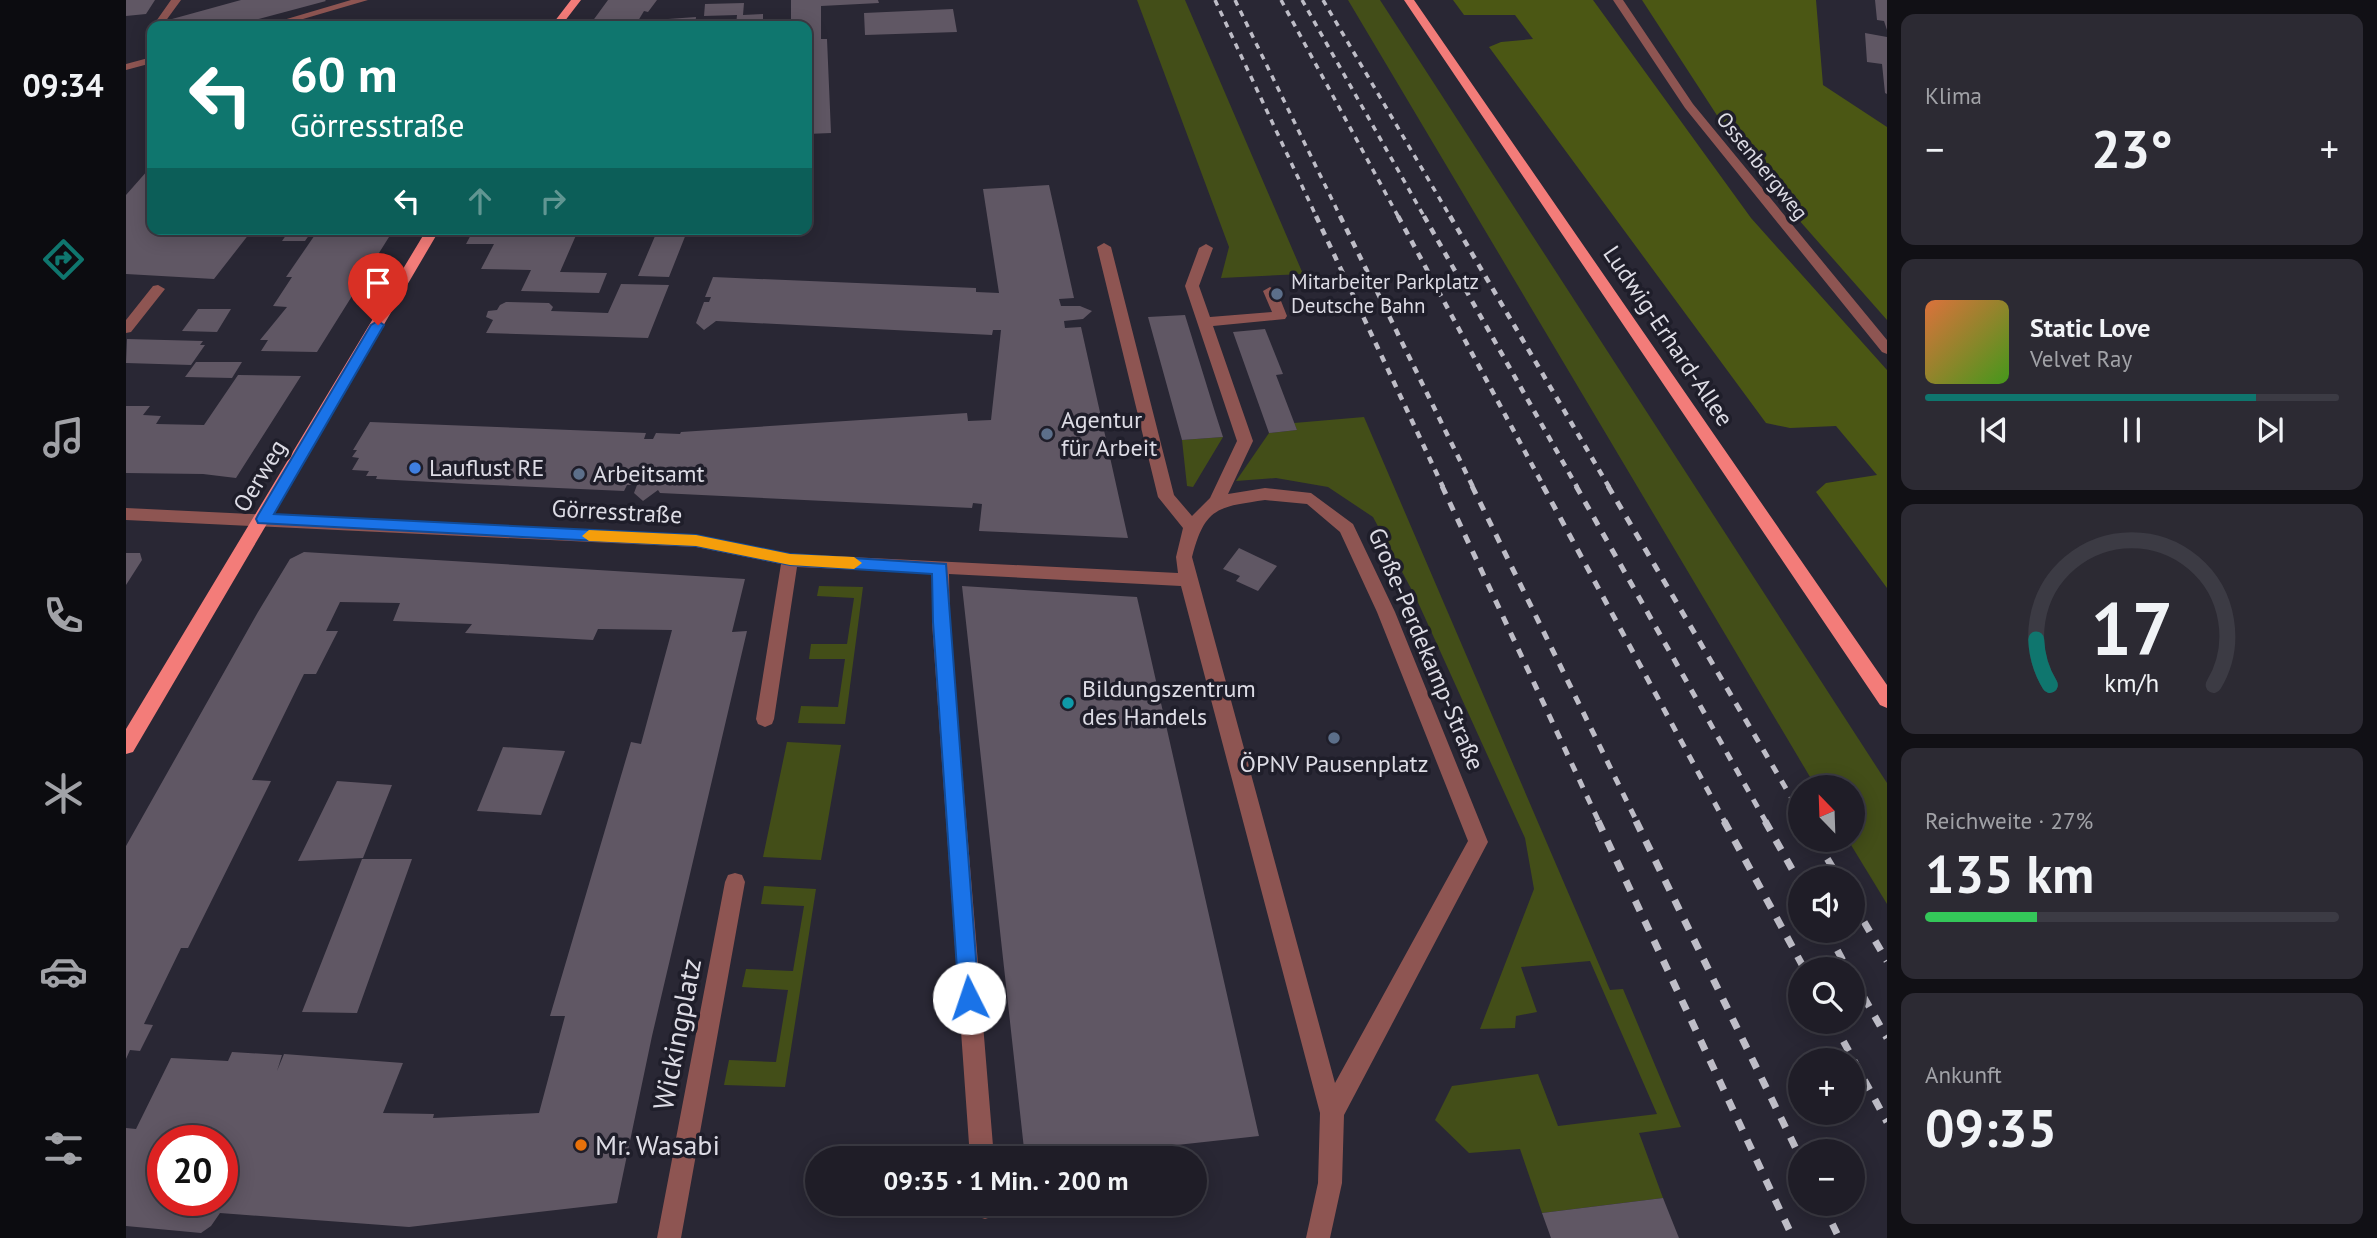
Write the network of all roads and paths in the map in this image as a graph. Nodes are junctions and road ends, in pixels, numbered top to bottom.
1 (176, 0) edge
2 (363, 0) edge
3 (576, 0) edge
4 (1409, 0) edge
5 (1618, 0) edge
6 (161, 21) edge
7 (286, 21) edge
8 (560, 21) edge
9 (147, 61) edge
10 (126, 67) edge
11 (430, 235) edge
12 (1104, 247) dead end
13 (1206, 248) dead end
14 (158, 289) dead end
15 (1270, 291) dead end
16 (1205, 322) junction
17 (126, 329) edge
18 (1887, 349) edge
19 (1217, 501) junction
20 (126, 514) edge
21 (263, 519) junction
22 (1192, 527) junction
23 (790, 559) junction
24 (940, 568) junction
25 (1188, 580) junction
26 (1887, 700) edge
27 (765, 719) dead end
28 (126, 746) edge
29 (735, 882) dead end
30 (1332, 1113) junction
31 (981, 1146) edge
32 (669, 1238) edge
33 (1318, 1238) edge

1 - 6 street
2 - 7 street
3 - 8 main road
4 - 26 main road, Ludwig-Erhard-Allee
5 - 18 street, Ossenbergweg
9 - 10 street
11 - 21 main road, Oerweg
12 - 22 street
13 - 16 street
14 - 17 street
15 - 16 street
16 - 19 street
19 - 22 street
19 - 30 street, Große-Perdekamp-Straße
20 - 21 street, Görresstraße
21 - 23 street, Görresstraße
21 - 28 main road, Oerweg
22 - 25 street, Große-Perdekamp-Straße
23 - 24 street, Görresstraße
23 - 27 street
24 - 25 street, Görresstraße
24 - 31 street
25 - 30 street, Große-Perdekamp-Straße
29 - 32 street, Wickingplatz
30 - 33 street, Große-Perdekamp-Straße

